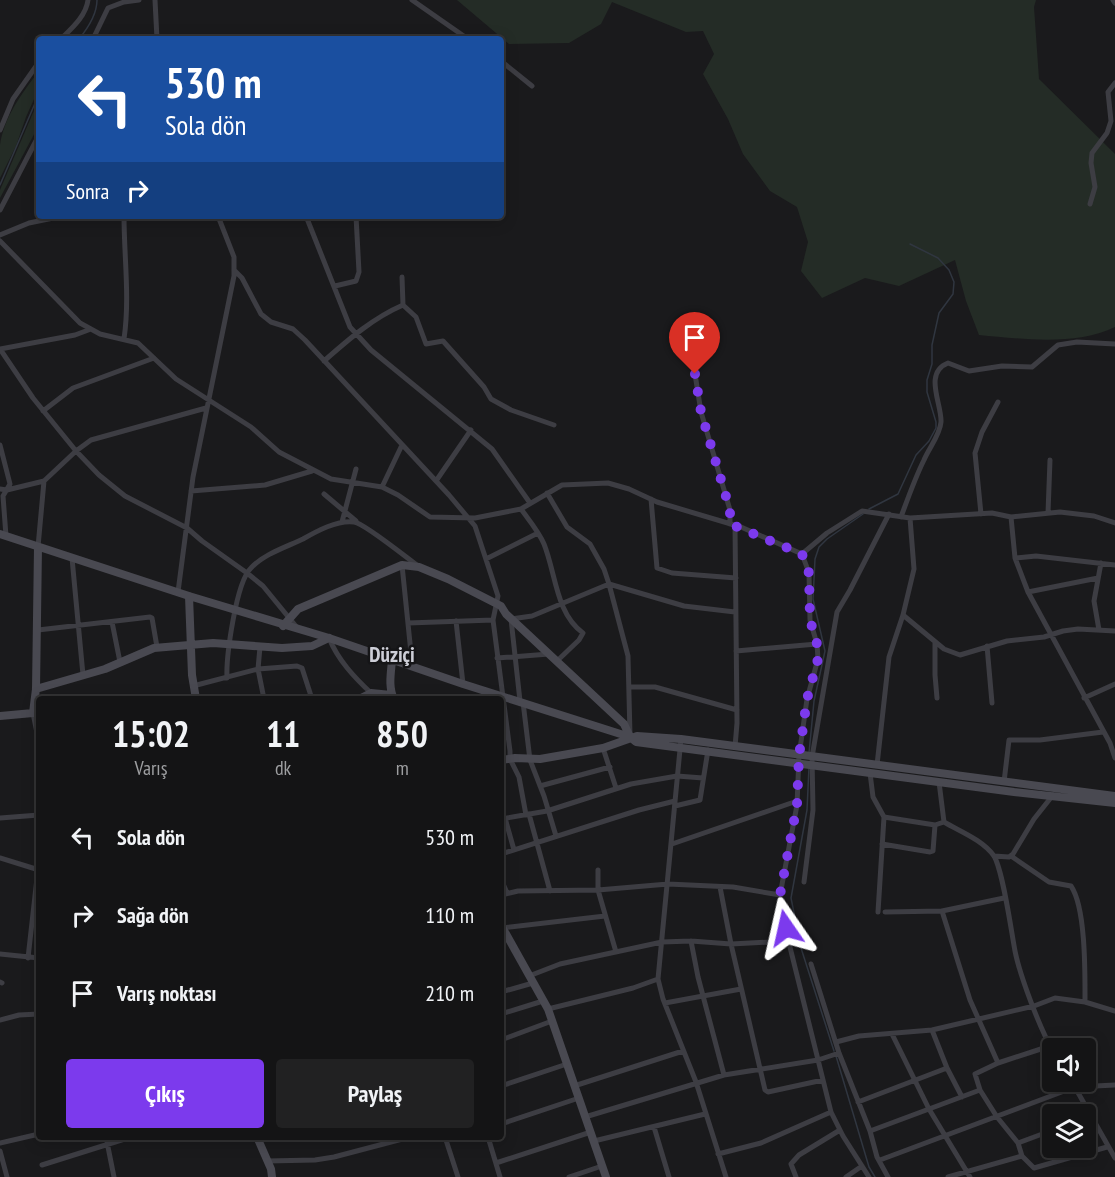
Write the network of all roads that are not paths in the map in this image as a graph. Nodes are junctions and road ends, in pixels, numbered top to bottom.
1 (88, 0) edge
2 (139, 0) edge
3 (155, 0) edge
4 (412, 0) edge
5 (64, 36) edge
6 (94, 36) edge
7 (157, 36) edge
8 (464, 36) edge
9 (504, 63) edge
10 (36, 66) edge
11 (1115, 83) edge
12 (532, 86) dead end
13 (0, 130) edge
14 (36, 141) edge
15 (1090, 204) dead end
16 (0, 210) edge
17 (48, 219) edge
18 (124, 219) edge
19 (219, 219) edge
20 (307, 219) edge
21 (356, 219) edge
22 (0, 236) edge
23 (0, 241) edge
24 (234, 270) junction
25 (402, 277) dead end
26 (335, 286) junction
27 (403, 305) junction
28 (91, 329) junction
29 (356, 333) junction
30 (124, 339) junction
31 (1115, 344) edge
32 (154, 358) junction
33 (324, 361) junction
34 (695, 374) dead end
35 (207, 401) junction
36 (998, 402) dead end
37 (206, 408) junction
38 (44, 411) junction
39 (554, 425) dead end
40 (471, 430) junction
41 (0, 445) edge
42 (402, 445) junction
43 (76, 451) junction
44 (1050, 460) dead end
45 (356, 469) dead end
46 (312, 471) junction
47 (44, 481) junction
48 (436, 481) junction
49 (351, 482) junction
50 (382, 487) junction
51 (3, 489) edge
52 (191, 491) junction
53 (547, 493) junction
54 (324, 494) dead end
55 (651, 499) junction
56 (530, 503) junction
57 (521, 509) junction
58 (344, 512) junction
59 (1048, 513) junction
60 (889, 514) junction
61 (981, 514) junction
62 (901, 516) junction
63 (1011, 517) junction
64 (470, 518) junction
65 (910, 518) junction
66 (356, 521) junction
67 (342, 522) junction
68 (1115, 523) edge
69 (732, 525) junction
70 (187, 528) junction
71 (538, 533) junction
72 (3, 535) edge
73 (38, 546) junction
74 (802, 554) junction
75 (72, 558) junction
76 (1015, 558) junction
77 (486, 559) junction
78 (1101, 563) junction
79 (402, 565) junction
80 (1115, 565) edge
81 (419, 567) junction
82 (247, 573) junction
83 (736, 578) junction
84 (1098, 578) junction
85 (609, 584) junction
86 (178, 592) junction
87 (1028, 592) junction
88 (189, 596) junction
89 (495, 603) junction
90 (562, 604) junction
91 (236, 610) junction
92 (735, 612) junction
93 (903, 615) junction
94 (290, 617) junction
95 (511, 619) junction
96 (493, 620) junction
97 (456, 621) junction
98 (112, 622) junction
99 (408, 623) junction
100 (78, 626) junction
101 (284, 626) junction
102 (38, 630) junction
103 (1099, 630) junction
104 (300, 631) junction
105 (1115, 631) edge
106 (1051, 635) junction
107 (329, 638) junction
108 (935, 642) junction
109 (190, 644) junction
110 (229, 644) junction
111 (817, 644) junction
112 (987, 646) junction
113 (157, 647) junction
114 (260, 647) junction
115 (736, 651) junction
116 (549, 654) junction
117 (517, 657) junction
118 (497, 658) junction
119 (392, 660) junction
120 (557, 661) junction
121 (120, 662) junction
122 (410, 666) junction
123 (258, 669) junction
124 (83, 675) junction
125 (227, 678) junction
126 (463, 684) junction
127 (1115, 684) edge
128 (193, 686) junction
129 (629, 687) junction
130 (36, 688) junction
131 (372, 693) junction
132 (502, 695) junction
133 (195, 696) edge
134 (263, 696) edge
135 (311, 696) edge
136 (366, 696) edge
137 (388, 696) edge
138 (393, 696) edge
139 (938, 698) dead end
140 (1084, 698) junction
141 (521, 701) junction
142 (992, 703) dead end
143 (504, 709) edge
144 (737, 710) junction
145 (33, 713) junction
146 (0, 716) edge
147 (36, 728) edge
148 (1103, 732) junction
149 (630, 737) junction
150 (681, 743) junction
151 (735, 747) junction
152 (603, 748) junction
153 (708, 750) junction
154 (1115, 758) edge
155 (505, 760) edge
156 (530, 760) junction
157 (807, 760) junction
158 (877, 765) junction
159 (610, 767) junction
160 (870, 772) junction
161 (677, 776) junction
162 (703, 778) junction
163 (939, 782) junction
164 (1004, 782) junction
165 (540, 786) junction
166 (616, 788) junction
167 (1053, 795) junction
168 (1115, 796) edge
169 (797, 801) junction
170 (675, 803) junction
171 (1115, 803) edge
172 (547, 811) junction
173 (36, 814) edge
174 (528, 814) junction
175 (884, 817) junction
176 (504, 818) edge
177 (0, 819) edge
178 (504, 821) edge
179 (944, 822) junction
180 (935, 825) junction
181 (556, 836) junction
182 (537, 843) junction
183 (672, 844) junction
184 (882, 844) junction
185 (514, 850) junction
186 (504, 853) edge
187 (994, 856) junction
188 (1011, 856) junction
189 (0, 858) edge
190 (36, 869) edge
191 (598, 870) dead end
192 (804, 882) dead end
193 (668, 884) junction
194 (720, 886) junction
195 (36, 888) edge
196 (598, 890) junction
197 (550, 891) junction
198 (504, 894) edge
199 (780, 895) junction
200 (1004, 898) junction
201 (942, 911) junction
202 (604, 916) junction
203 (504, 926) edge
204 (504, 937) edge
205 (691, 941) junction
206 (789, 941) junction
207 (662, 942) junction
208 (731, 944) junction
209 (616, 952) junction
210 (0, 954) edge
211 (28, 958) junction
212 (36, 958) edge
213 (811, 964) dead end
214 (658, 979) junction
215 (531, 980) junction
216 (741, 989) junction
217 (504, 991) edge
218 (703, 995) junction
219 (543, 1001) junction
220 (1085, 1002) junction
221 (665, 1003) junction
222 (1034, 1006) junction
223 (548, 1009) junction
224 (1115, 1011) edge
225 (504, 1013) edge
226 (36, 1014) edge
227 (0, 1020) edge
228 (980, 1020) junction
229 (552, 1021) junction
230 (932, 1030) junction
231 (892, 1034) junction
232 (1048, 1038) edge
233 (504, 1039) edge
234 (836, 1042) junction
235 (684, 1051) junction
236 (1042, 1051) edge
237 (836, 1054) junction
238 (818, 1060) junction
239 (998, 1063) junction
240 (567, 1064) junction
241 (947, 1068) junction
242 (759, 1070) junction
243 (724, 1075) junction
244 (824, 1080) junction
245 (914, 1080) junction
246 (696, 1082) junction
247 (504, 1085) edge
248 (1096, 1085) edge
249 (1115, 1085) edge
250 (574, 1086) junction
251 (980, 1090) junction
252 (1055, 1092) edge
253 (962, 1097) junction
254 (579, 1098) junction
255 (858, 1102) junction
256 (929, 1109) junction
257 (831, 1112) junction
258 (705, 1114) junction
259 (585, 1117) junction
260 (997, 1117) junction
261 (504, 1123) edge
262 (654, 1127) junction
263 (840, 1130) junction
264 (1096, 1130) edge
265 (870, 1131) junction
266 (591, 1132) junction
267 (1042, 1134) edge
268 (36, 1135) edge
269 (946, 1137) junction
270 (106, 1140) edge
271 (258, 1140) edge
272 (399, 1140) edge
273 (446, 1140) edge
274 (489, 1140) edge
275 (594, 1141) junction
276 (0, 1143) edge
277 (1018, 1143) junction
278 (1107, 1147) junction
279 (0, 1151) edge
280 (718, 1154) junction
281 (1022, 1156) junction
282 (1115, 1158) edge
283 (880, 1160) junction
284 (267, 1161) junction
285 (496, 1163) junction
286 (42, 1165) dead end
287 (602, 1166) junction
288 (862, 1166) junction
289 (969, 1174) edge
290 (7, 1177) edge
291 (114, 1177) edge
292 (272, 1177) edge
293 (458, 1177) edge
294 (500, 1177) edge
295 (568, 1177) edge
296 (606, 1177) edge
297 (669, 1177) edge
298 (726, 1177) edge
299 (796, 1177) edge
300 (846, 1177) edge
301 (868, 1177) edge
302 (888, 1177) edge
303 (948, 1177) edge

1 - 5 street
2 - 6 street
3 - 7 street
4 - 8 street
9 - 12 street
10 - 13 street
11 - 15 street
14 - 16 street
17 - 22 street
18 - 30 street
19 - 24 street
20 - 26 street
21 - 26 street
23 - 28 street
24 - 33 street
24 - 35 street
25 - 27 street
26 - 29 street
27 - 29 street
27 - 39 street
28 - 30 street
28 - 38 street
29 - 33 street
29 - 40 street
30 - 32 street
31 - 62 street
32 - 35 street
32 - 38 street
33 - 42 street
34 - 69 street
35 - 37 street
35 - 46 street
36 - 61 street
37 - 43 street
37 - 52 street
38 - 43 street
40 - 48 street
40 - 56 street
41 - 51 street
42 - 48 street
42 - 50 street
43 - 47 street
43 - 70 street
44 - 59 street
45 - 49 street
46 - 49 street
46 - 52 street
47 - 51 street
47 - 73 street
48 - 64 street
49 - 50 street
49 - 58 street
50 - 64 street
51 - 72 street
52 - 70 street
53 - 55 street
53 - 56 street
53 - 85 street
54 - 58 street
55 - 69 street
55 - 83 street
56 - 57 street
57 - 64 street
57 - 71 street
58 - 66 street
58 - 67 street
59 - 63 street
59 - 68 street
60 - 62 street
60 - 74 street
60 - 157 street
61 - 63 street
61 - 65 street
62 - 65 street
63 - 76 street
64 - 77 street
65 - 93 street
66 - 67 street
66 - 81 street
67 - 82 street
69 - 74 street
69 - 83 street
70 - 82 street
70 - 86 street
71 - 77 street
71 - 90 street
72 - 73 main road
73 - 75 main road
73 - 102 main road
74 - 111 street
75 - 86 main road
75 - 100 street
76 - 78 street
76 - 87 street
77 - 89 street
78 - 80 street
78 - 84 street
79 - 81 main road
79 - 94 main road
79 - 99 street
81 - 89 main road
82 - 91 street
82 - 94 street
83 - 92 street
84 - 87 street
84 - 103 street
85 - 90 street
85 - 92 street
85 - 129 street
86 - 88 main road
87 - 106 street
88 - 91 main road
88 - 109 main road
89 - 95 main road
89 - 96 street
90 - 95 street
90 - 120 street
91 - 101 main road
91 - 110 street
92 - 115 street
93 - 108 street
93 - 158 street
94 - 101 main road
94 - 104 street
95 - 116 main road
95 - 117 street
96 - 97 street
96 - 118 street
97 - 99 street
97 - 126 street
98 - 100 street
98 - 113 street
98 - 121 street
99 - 122 street
100 - 102 street
100 - 124 street
101 - 104 main road
102 - 130 main road
103 - 105 street
103 - 106 street
104 - 107 main road
106 - 112 street
106 - 140 street
107 - 114 main road
107 - 119 main road
107 - 131 street
108 - 112 street
108 - 139 street
109 - 110 main road
109 - 113 main road
109 - 128 main road
110 - 114 main road
110 - 125 street
111 - 115 street
111 - 157 street
112 - 142 street
113 - 121 main road
114 - 123 street
115 - 144 street
116 - 117 street
116 - 120 main road
117 - 118 street
117 - 141 street
118 - 132 street
119 - 122 main road
119 - 138 main road
120 - 149 main road
121 - 124 main road
122 - 126 main road
123 - 125 street
123 - 134 street
123 - 135 street
124 - 130 main road
125 - 128 street
126 - 132 main road
127 - 140 street
128 - 133 main road
129 - 144 street
129 - 149 street
130 - 145 main road
131 - 136 main road
131 - 137 main road
132 - 141 main road
140 - 148 street
141 - 149 main road
141 - 156 street
143 - 155 street
144 - 151 street
145 - 146 main road
145 - 147 street
148 - 154 street
148 - 164 street
149 - 150 main road
149 - 152 main road
150 - 151 main road
150 - 153 main road
150 - 161 street
151 - 157 main road
152 - 156 main road
152 - 159 street
153 - 157 main road
153 - 162 street
155 - 156 main road
155 - 174 street
156 - 165 street
157 - 158 main road
157 - 160 main road
157 - 169 street
157 - 192 street
158 - 164 main road
159 - 165 street
159 - 166 street
160 - 163 main road
160 - 175 street
161 - 162 street
161 - 166 street
161 - 170 street
162 - 170 street
163 - 167 main road
163 - 179 street
164 - 168 main road
165 - 172 street
166 - 172 street
167 - 171 main road
167 - 188 street
169 - 183 street
169 - 199 street
170 - 181 street
170 - 183 street
172 - 174 street
172 - 181 street
173 - 177 street
174 - 176 street
174 - 182 street
175 - 180 street
175 - 184 street
178 - 185 street
179 - 180 street
179 - 187 street
180 - 184 street
181 - 182 street
182 - 185 street
182 - 197 street
183 - 193 street
184 - 201 street
185 - 186 street
187 - 188 street
187 - 200 street
188 - 220 street
189 - 190 street
191 - 196 street
193 - 194 street
193 - 196 street
193 - 207 street
194 - 199 street
194 - 208 street
195 - 211 street
196 - 197 street
196 - 202 street
197 - 198 street
199 - 206 street
200 - 201 street
200 - 222 street
201 - 228 street
202 - 203 street
202 - 209 street
204 - 215 main road
205 - 207 street
205 - 208 street
205 - 218 street
206 - 208 street
206 - 238 street
207 - 209 street
207 - 214 street
208 - 216 street
209 - 215 street
210 - 211 street
211 - 212 street
213 - 234 street
214 - 221 street
214 - 223 street
215 - 217 street
215 - 219 main road
216 - 218 street
216 - 242 street
218 - 221 street
218 - 243 street
219 - 223 main road
219 - 225 street
220 - 222 street
220 - 224 street
221 - 235 street
222 - 228 street
222 - 232 street
223 - 229 main road
226 - 227 street
228 - 230 street
228 - 239 street
229 - 233 street
229 - 240 main road
230 - 231 street
230 - 241 street
231 - 234 street
231 - 245 street
234 - 237 street
235 - 246 street
235 - 250 street
236 - 239 street
237 - 238 street
237 - 255 street
238 - 242 street
238 - 244 street
239 - 251 street
240 - 247 street
240 - 250 main road
241 - 245 street
241 - 253 street
242 - 243 street
242 - 244 street
243 - 246 street
244 - 257 street
245 - 255 street
245 - 256 street
246 - 258 street
246 - 259 street
248 - 249 street
250 - 254 main road
251 - 253 street
251 - 260 street
252 - 260 street
253 - 256 street
254 - 259 main road
254 - 261 street
255 - 265 street
256 - 265 street
256 - 269 street
257 - 263 street
257 - 280 street
258 - 262 street
258 - 280 street
259 - 266 main road
260 - 269 street
260 - 277 street
262 - 275 street
262 - 297 street
263 - 288 street
263 - 299 street
264 - 278 street
265 - 283 street
266 - 275 main road
266 - 285 street
267 - 277 street
268 - 276 street
269 - 283 street
269 - 289 street
270 - 286 street
270 - 291 street
271 - 284 main road
272 - 284 street
273 - 293 street
274 - 285 street
275 - 287 main road
277 - 281 street
278 - 281 street
278 - 282 street
279 - 290 street
280 - 298 street
281 - 289 street
283 - 302 street
284 - 292 main road
285 - 294 street
287 - 295 street
287 - 296 main road
288 - 300 street
288 - 301 street
289 - 303 street

